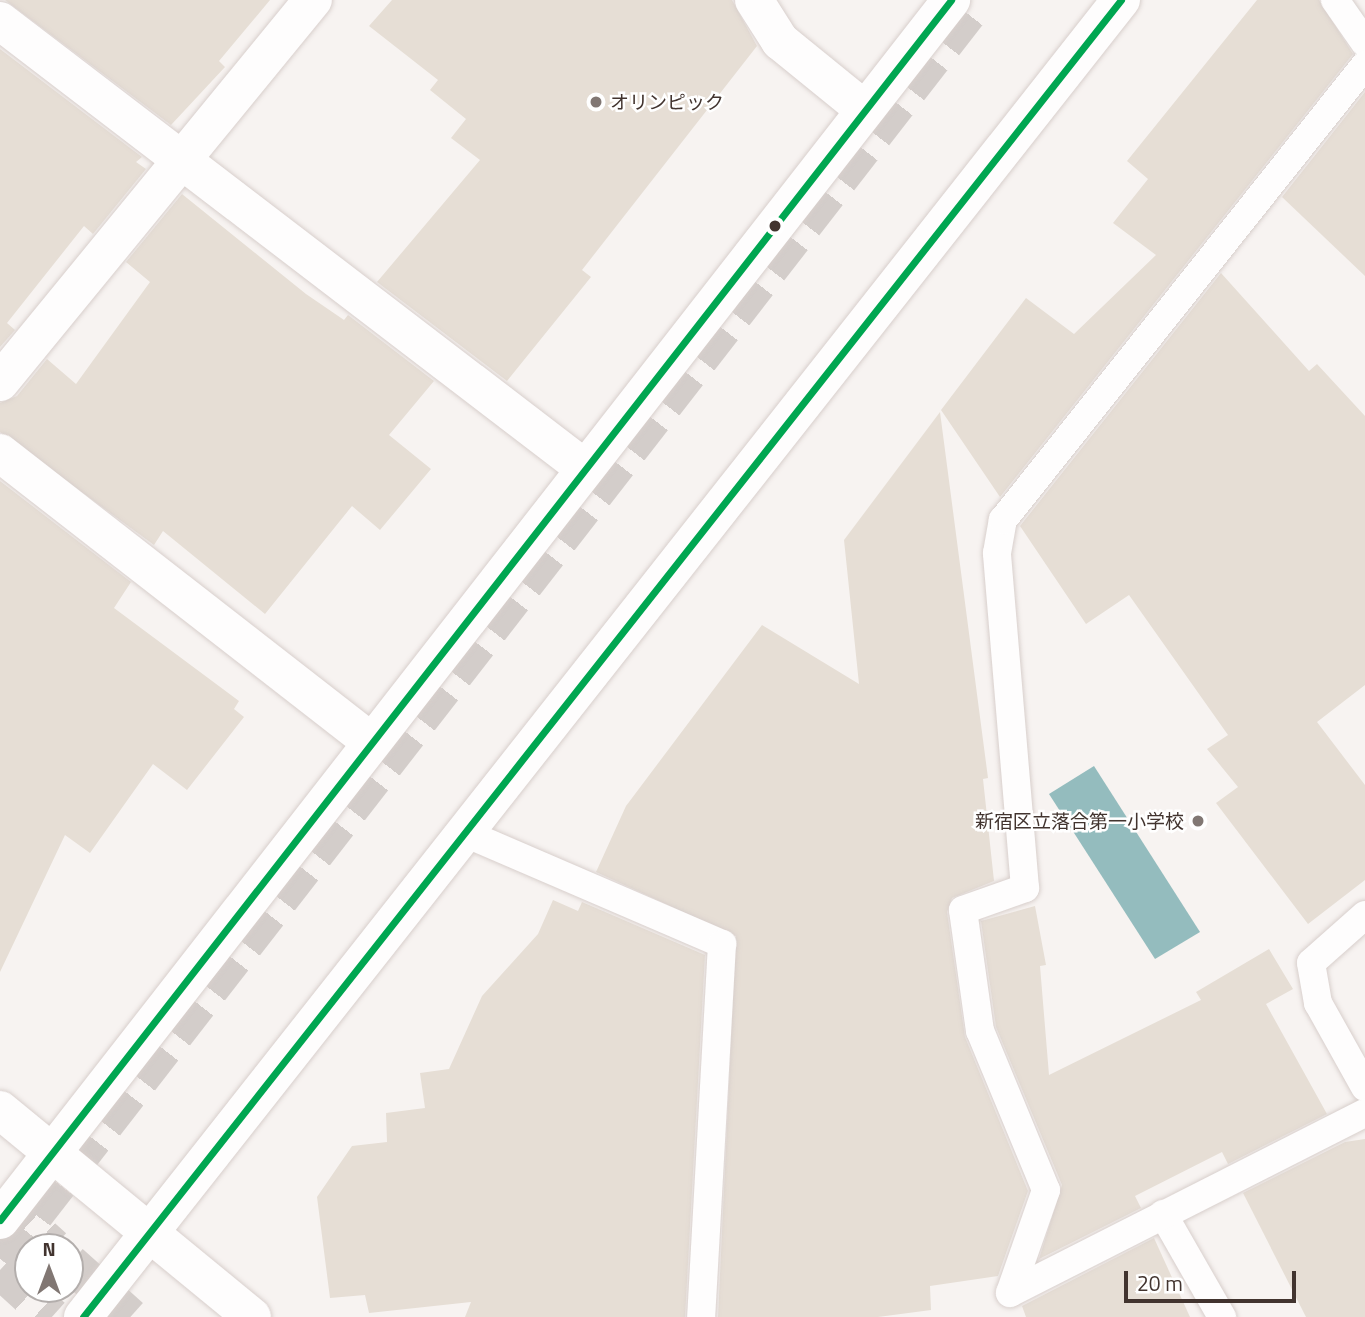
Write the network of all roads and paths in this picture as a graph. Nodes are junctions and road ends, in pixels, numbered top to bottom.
1 (313, 0) edge
2 (754, 0) edge
3 (951, 0) edge
4 (1121, 0) edge
5 (1335, 0) edge
6 (0, 21) edge
7 (1365, 43) edge
8 (1365, 65) edge
9 (865, 110) junction
10 (178, 161) junction
11 (0, 382) edge
12 (0, 453) edge
13 (583, 467) junction
14 (370, 741) junction
15 (467, 834) junction
16 (1365, 915) edge
17 (1365, 1087) edge
18 (0, 1110) edge
19 (1365, 1113) edge
20 (52, 1152) junction
21 (1163, 1214) junction
22 (0, 1220) tunnel mouth
23 (153, 1233) junction
24 (83, 1317) edge
25 (252, 1317) edge
26 (702, 1317) edge
27 (1222, 1317) edge

1 - 10 main road
2 - 9 main road
3 - 9 main road
4 - 15 main road
5 - 7 lane
6 - 10 main road
8 - 21 lane
9 - 13 main road
10 - 11 main road
10 - 13 main road
12 - 14 main road
13 - 14 main road
14 - 20 main road
15 - 23 main road
15 - 26 lane
16 - 17 lane
18 - 20 main road
19 - 21 lane
20 - 22 main road
20 - 23 main road
21 - 27 lane
23 - 24 main road
23 - 25 main road

